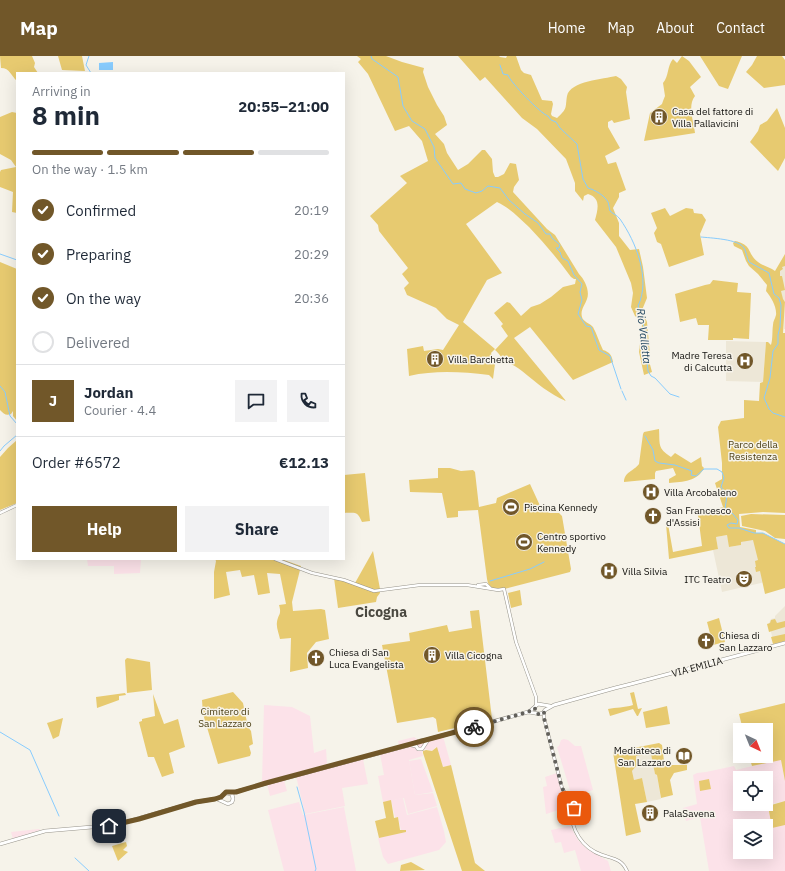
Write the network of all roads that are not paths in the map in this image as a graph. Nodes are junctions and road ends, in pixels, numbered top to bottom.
1 (16, 505) edge
2 (0, 513) edge
3 (278, 560) edge
4 (785, 643) edge
5 (536, 697) junction
6 (543, 705) junction
7 (554, 705) junction
8 (536, 706) junction
9 (545, 711) junction
10 (528, 712) junction
11 (538, 713) junction
12 (544, 718) junction
13 (430, 739) junction
14 (422, 741) junction
15 (416, 744) junction
16 (425, 744) junction
17 (239, 791) junction
18 (231, 793) junction
19 (222, 796) junction
20 (215, 799) junction
21 (233, 799) junction
22 (569, 800) junction
23 (223, 802) junction
24 (571, 809) junction
25 (0, 844) edge
26 (627, 871) edge

1 - 2 main road
3 - 5 main road
4 - 7 main road, VIA EMILIA
5 - 6 main road
5 - 8 main road
6 - 7 main road, VIA EMILIA
6 - 8 main road, VIA EMILIA
6 - 9 main road
7 - 9 main road, VIA EMILIA
8 - 10 main road
8 - 11 main road
9 - 11 main road, VIA EMILIA
9 - 12 main road
10 - 11 main road
10 - 13 main road
11 - 12 main road
12 - 22 main road
13 - 14 main road
13 - 16 main road
14 - 15 main road
14 - 16 main road
15 - 16 main road
15 - 17 main road
17 - 18 main road
17 - 21 main road
18 - 19 main road
18 - 21 main road
19 - 20 main road
19 - 23 main road
20 - 23 main road
20 - 25 main road
21 - 23 main road
22 - 24 main road
22 - 24 main road
24 - 26 main road

